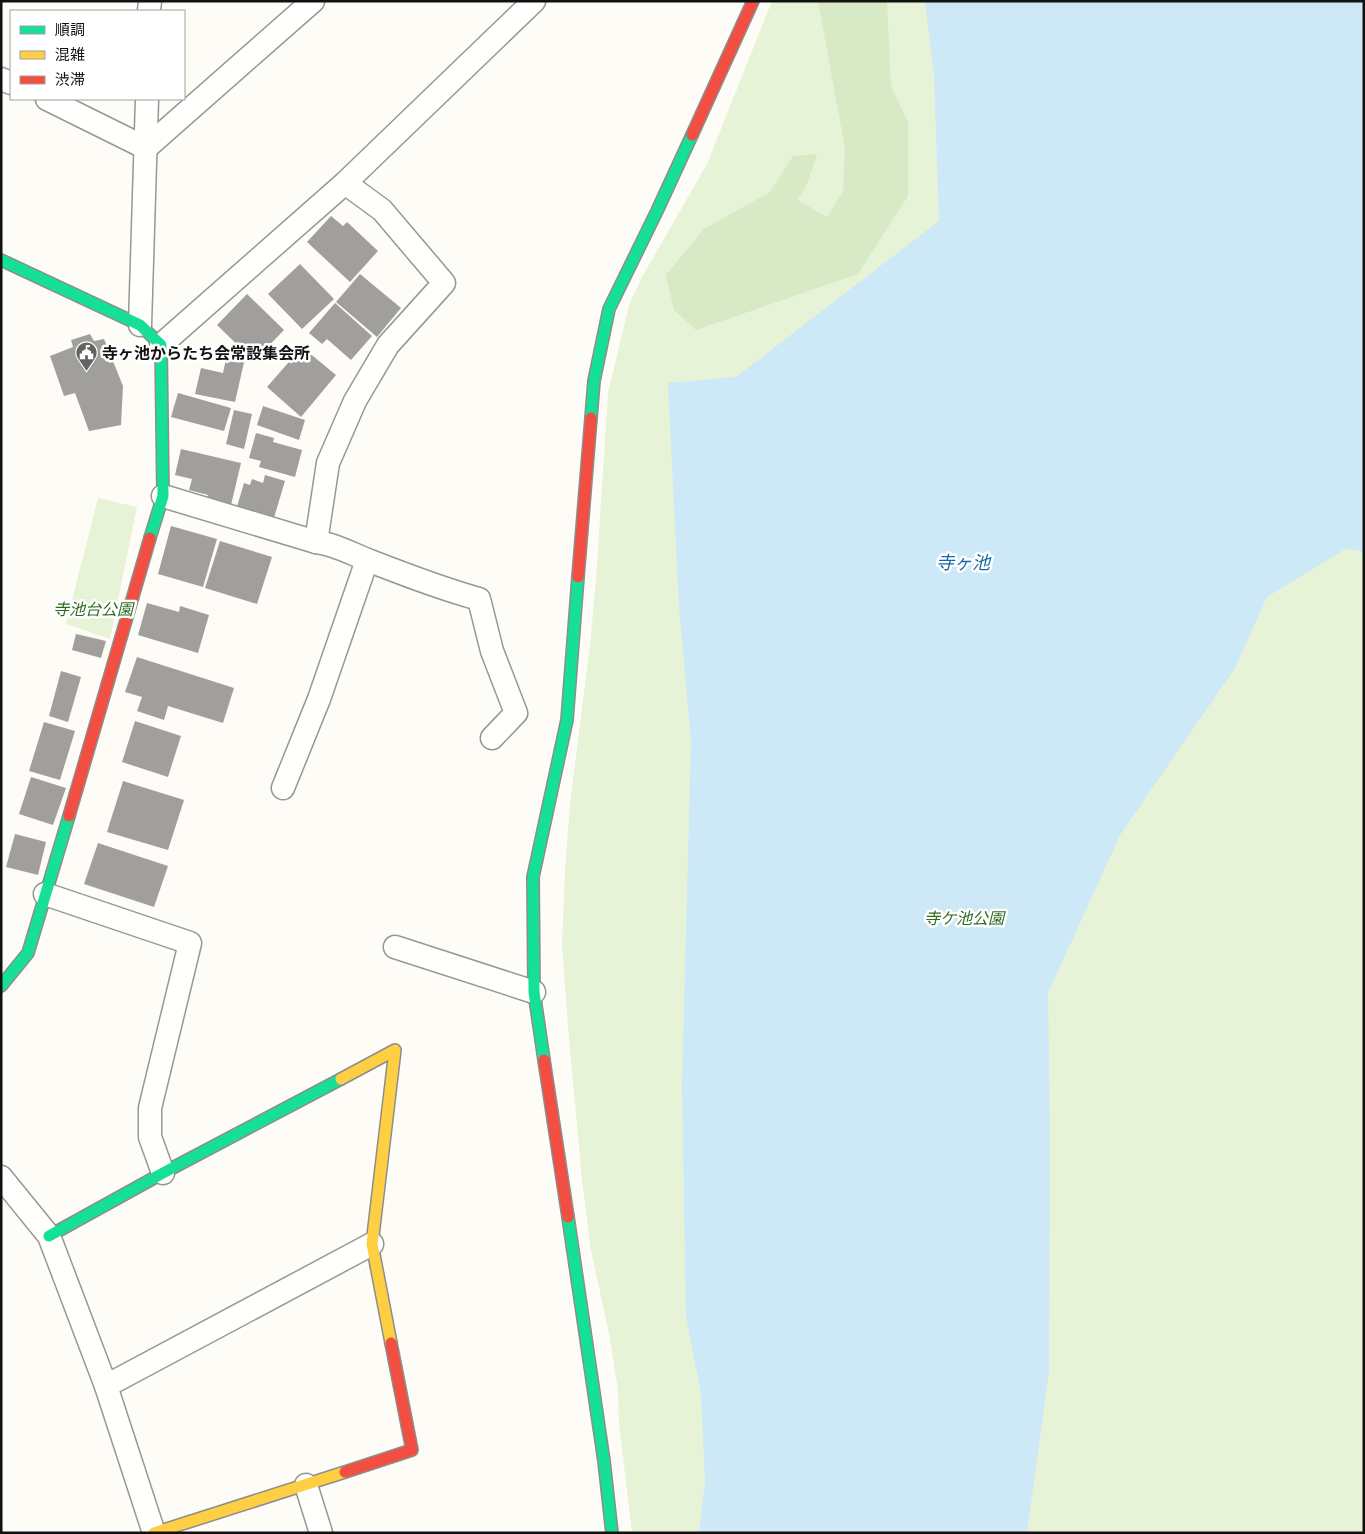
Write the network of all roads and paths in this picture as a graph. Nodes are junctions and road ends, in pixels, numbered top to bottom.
1 (313, 1) edge
2 (534, 1) edge
3 (753, 1) edge
4 (49, 100) edge
5 (147, 100) edge
6 (146, 148) junction
7 (346, 183) junction
8 (1, 260) edge
9 (140, 325) junction
10 (162, 345) junction
11 (163, 496) junction
12 (316, 542) junction
13 (367, 560) junction
14 (492, 738) dead end
15 (283, 788) dead end
16 (45, 894) junction
17 (395, 947) dead end
18 (1, 986) edge
19 (534, 992) junction
20 (162, 1173) junction
21 (1, 1177) edge
22 (49, 1236) junction
23 (372, 1244) junction
24 (106, 1386) junction
25 (306, 1485) junction
26 (154, 1533) edge
27 (321, 1533) edge
28 (612, 1533) edge

1 - 6 street
2 - 7 street
3 - 19 street
4 - 6 street
5 - 6 street
6 - 9 street
7 - 10 street
7 - 12 street
8 - 9 street
9 - 10 street
10 - 11 street
11 - 12 street
11 - 16 street
12 - 13 street
13 - 14 street
13 - 15 street
16 - 18 street
16 - 20 street
17 - 19 street
19 - 28 street
20 - 22 street
20 - 23 street
21 - 22 street
22 - 24 street
23 - 24 street
23 - 25 street
24 - 26 street
25 - 26 street
25 - 27 street

